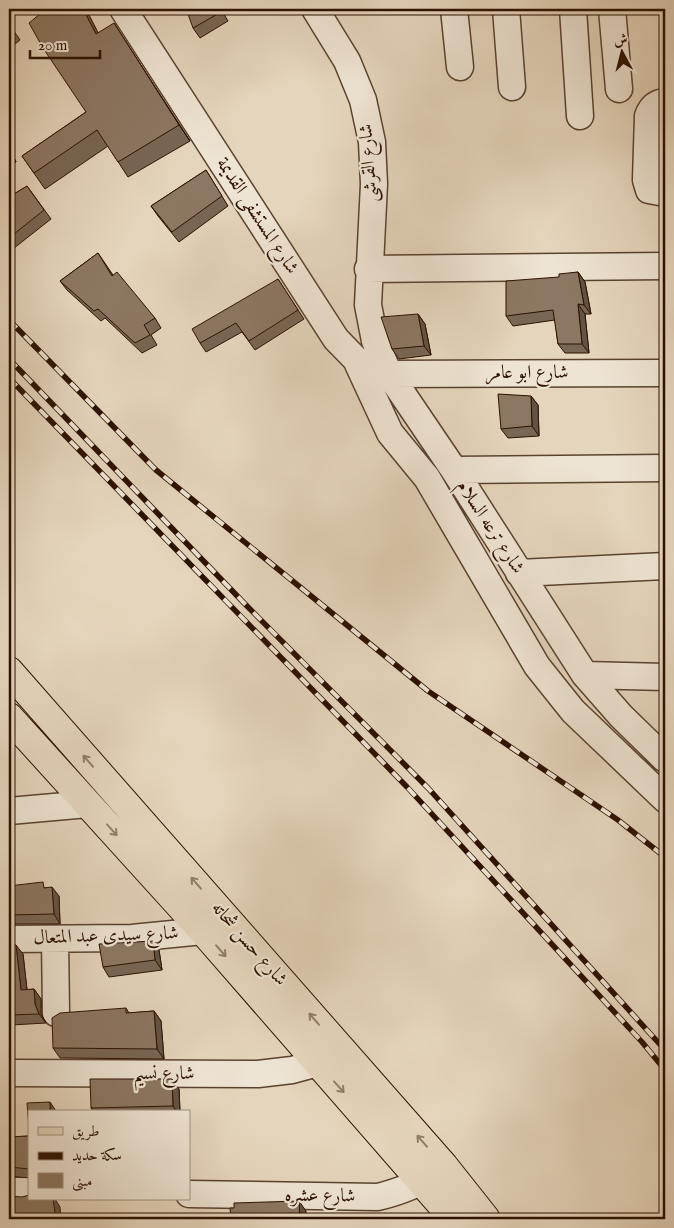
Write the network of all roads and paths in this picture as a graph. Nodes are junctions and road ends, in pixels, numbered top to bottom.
1 (123, 9) edge
2 (316, 9) edge
3 (454, 9) edge
4 (506, 9) edge
5 (572, 9) edge
6 (612, 9) edge
7 (460, 67) dead end
8 (512, 87) dead end
9 (619, 89) dead end
10 (665, 102) edge
11 (580, 116) dead end
12 (656, 146) edge
13 (665, 193) edge
14 (665, 266) edge
15 (368, 269) junction
16 (358, 364) junction
17 (665, 373) edge
18 (389, 374) junction
19 (410, 405) junction
20 (665, 468) edge
21 (454, 470) junction
22 (665, 566) edge
23 (519, 573) junction
24 (9, 671) edge
25 (585, 675) junction
26 (665, 676) edge
27 (9, 717) edge
28 (665, 759) edge
29 (665, 799) edge
30 (88, 804) junction
31 (9, 811) edge
32 (203, 932) junction
33 (9, 938) edge
34 (54, 939) junction
35 (56, 1013) edge
36 (318, 1063) junction
37 (9, 1072) edge
38 (434, 1174) junction
39 (9, 1191) edge
40 (28, 1191) edge
41 (190, 1194) edge
42 (454, 1219) edge
43 (486, 1219) edge

1 - 16 street, شارع المستشفى القديمة
2 - 15 street, شارع القرشى
3 - 7 street
4 - 8 street
5 - 11 street
6 - 9 street
10 - 12 street
12 - 13 street
14 - 15 street
15 - 18 street, شارع ترعه السلام
16 - 19 street, شارع المستشفى القديمة
16 - 29 street
17 - 18 street, شارع ابو عامر
18 - 19 street, شارع ترعه السلام
19 - 21 street, شارع ترعه السلام
20 - 21 street
21 - 23 street, شارع ترعه السلام
22 - 23 street
23 - 25 street, شارع ترعه السلام
38 -> 24 main road, شارع حسن شحاته
25 - 26 street
25 - 28 street, شارع ترعه السلام
27 - 30 main road, شارع حسن شحاته
30 - 31 street
30 -> 32 main road, شارع حسن شحاته
32 - 34 street, شارع سيدى عبد المتعال
32 -> 36 main road, شارع حسن شحاته
33 - 34 street, شارع سيدى عبد المتعال
34 - 35 street
36 - 37 street, شارع نسيم
36 -> 38 main road, شارع حسن شحاته
38 - 41 street, شارع عشره
38 - 42 main road, شارع حسن شحاته
38 - 43 main road, شارع حسن شحاته
39 - 40 street

